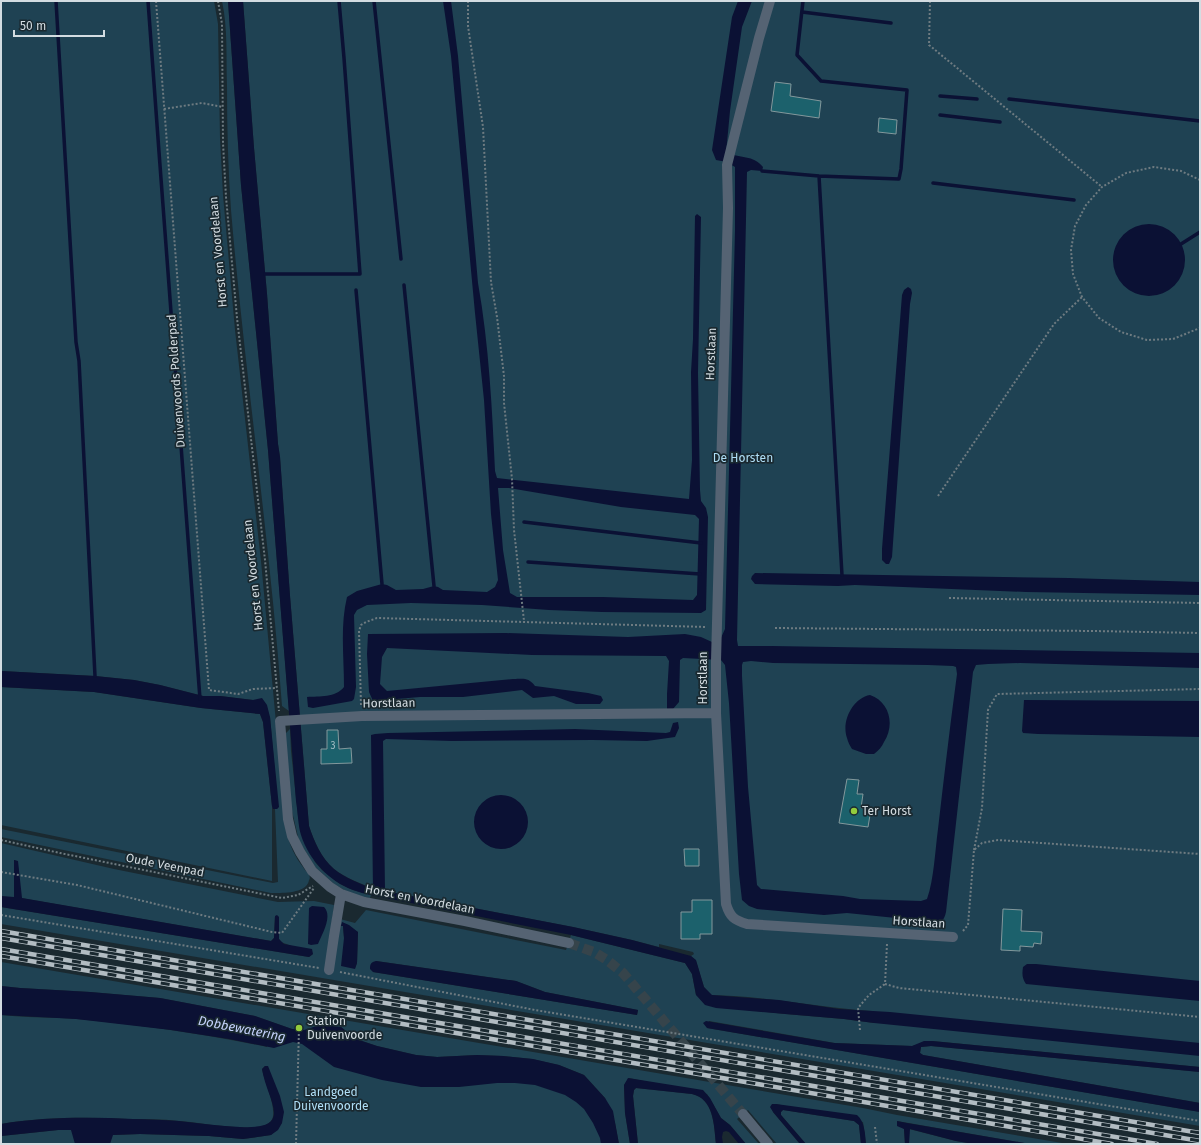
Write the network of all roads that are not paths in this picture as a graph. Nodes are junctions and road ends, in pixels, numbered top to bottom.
1 (770, 1) edge
2 (716, 713) junction
3 (282, 721) joint
4 (341, 894) junction
5 (953, 937) road end
6 (569, 943) tunnel mouth
7 (330, 970) road end
8 (743, 1114) tunnel mouth
9 (768, 1144) edge

1 - 2 street, Horstlaan
2 - 3 street, Horstlaan
2 - 5 street, Horstlaan
3 - 4 street, Horst en Voordelaan
4 - 6 street, Horst en Voordelaan
4 - 7 street
8 - 9 street

